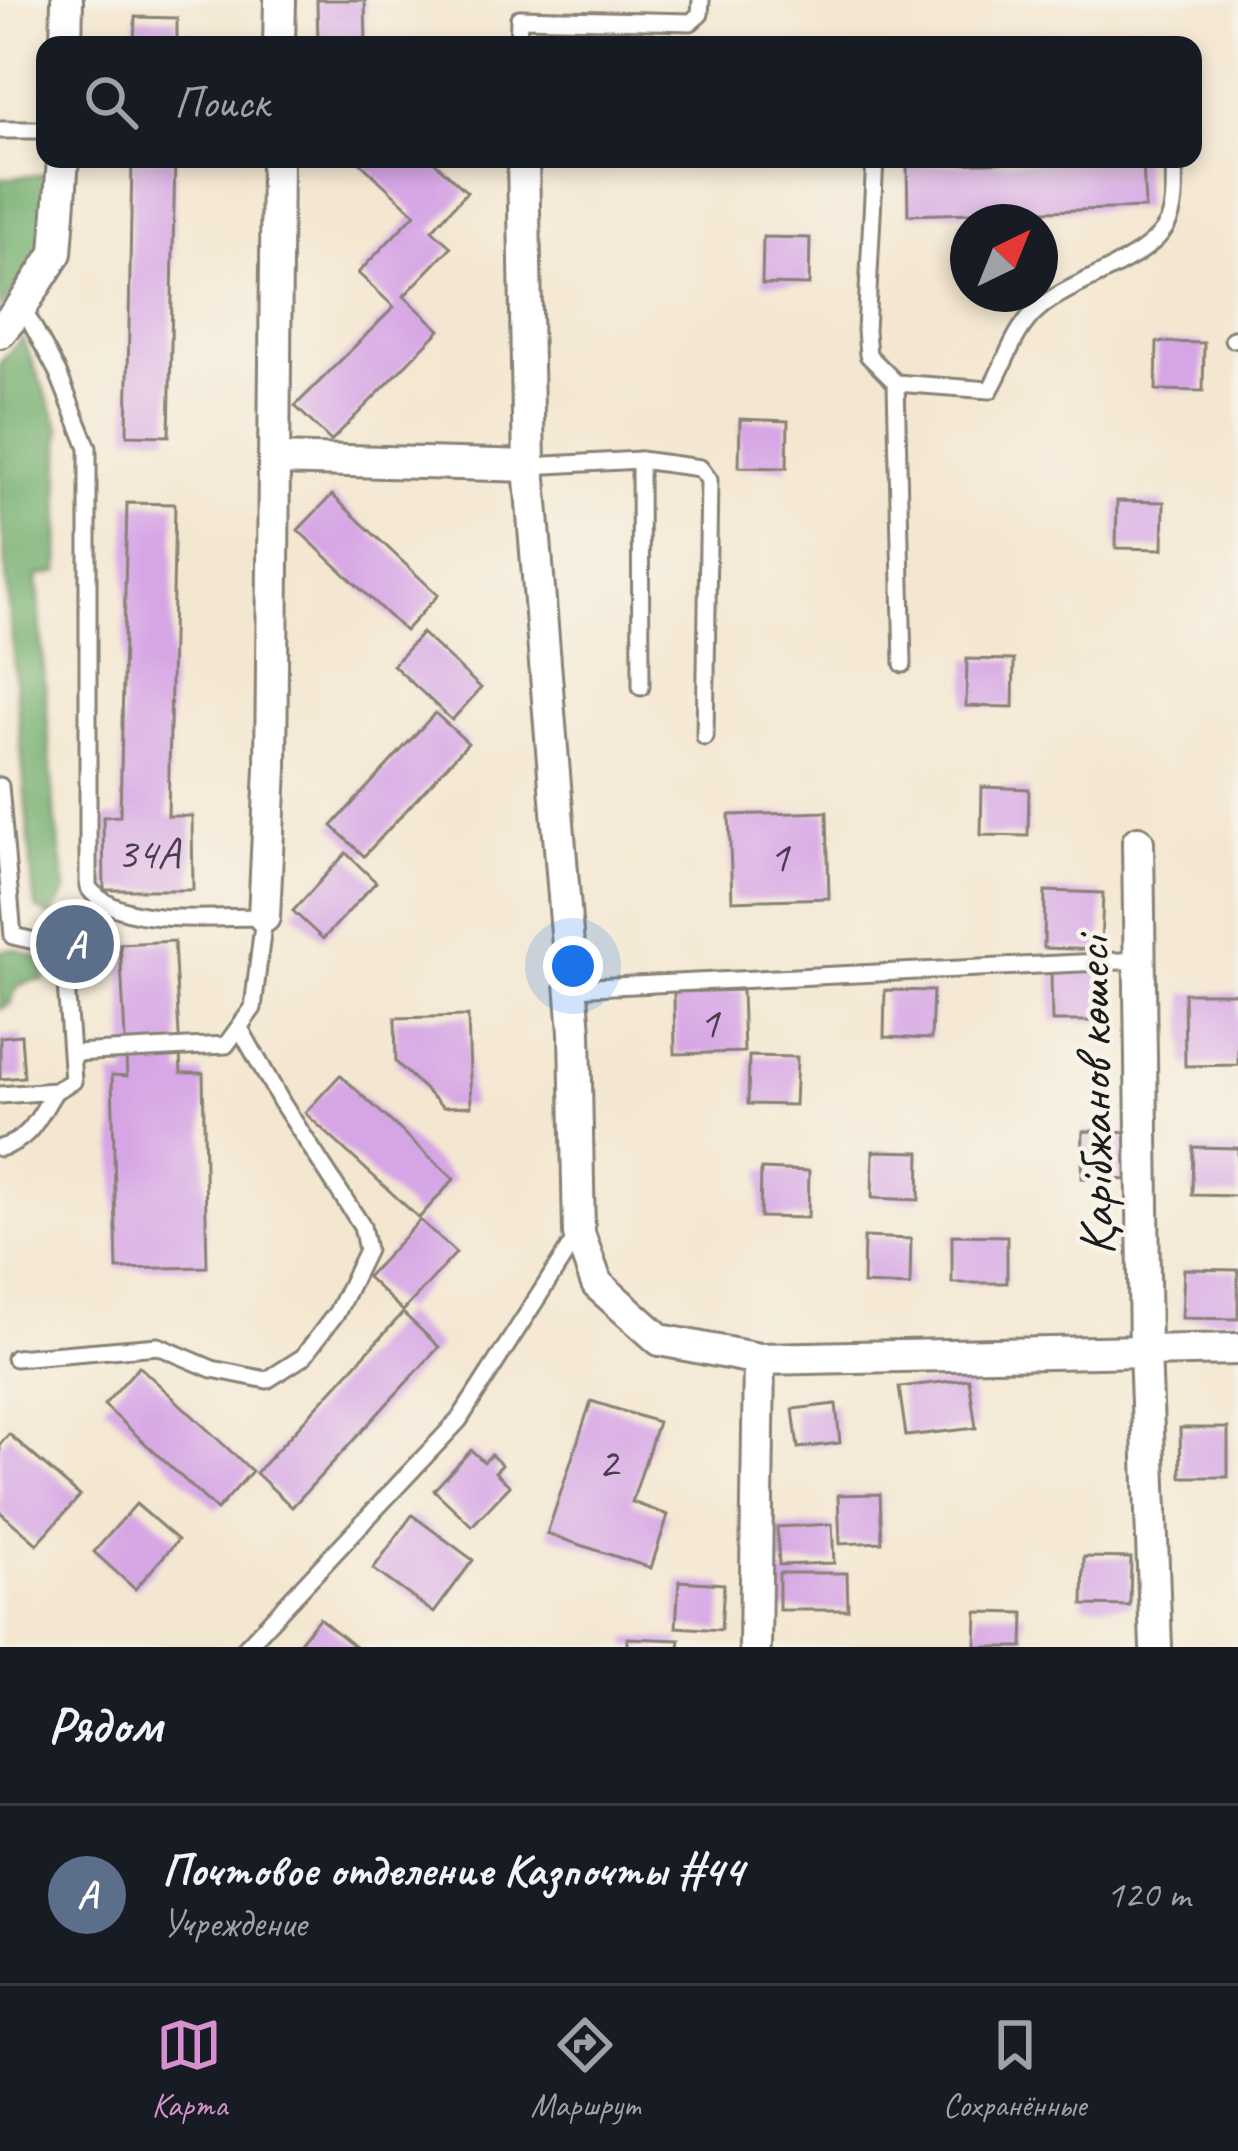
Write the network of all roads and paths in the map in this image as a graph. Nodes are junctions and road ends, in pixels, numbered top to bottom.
1 (67, 0) edge
2 (280, 0) edge
3 (701, 0) edge
4 (66, 36) edge
5 (279, 36) edge
6 (518, 36) edge
7 (0, 130) edge
8 (36, 130) edge
9 (62, 168) edge
10 (277, 168) edge
11 (523, 168) edge
12 (874, 168) edge
13 (1174, 168) edge
14 (22, 306) junction
15 (0, 332) edge
16 (896, 383) junction
17 (275, 460) junction
18 (640, 460) junction
19 (529, 466) junction
20 (903, 664) dead end
21 (641, 687) dead end
22 (704, 736) dead end
23 (0, 786) edge
24 (1138, 842) dead end
25 (264, 916) junction
26 (1141, 960) junction
27 (572, 988) junction
28 (241, 1030) junction
29 (73, 1053) junction
30 (55, 1090) junction
31 (0, 1095) edge
32 (0, 1148) edge
33 (579, 1234) junction
34 (1238, 1349) edge
35 (1145, 1350) junction
36 (15, 1358) dead end
37 (758, 1359) junction
38 (247, 1647) edge
39 (754, 1647) edge
40 (1156, 1647) edge

1 - 4 street
2 - 5 street
3 - 6 lane
7 - 8 lane
9 - 14 street
10 - 17 street
11 - 19 street
12 - 16 lane
13 - 16 lane
14 - 15 street
14 - 25 lane
16 - 20 lane
17 - 19 street
17 - 25 street
18 - 19 lane
18 - 21 lane
18 - 22 lane
19 - 27 street
23 - 29 lane
24 - 26 street, Қарібжанов көшесі
25 - 28 lane
26 - 27 lane
26 - 35 street, Қарібжанов көшесі
27 - 33 street
28 - 29 lane
28 - 36 lane
29 - 30 lane
30 - 31 lane
30 - 32 lane
33 - 37 street
33 - 38 lane
34 - 35 street
35 - 37 street
35 - 40 street, Қарібжанов көшесі
37 - 39 street

